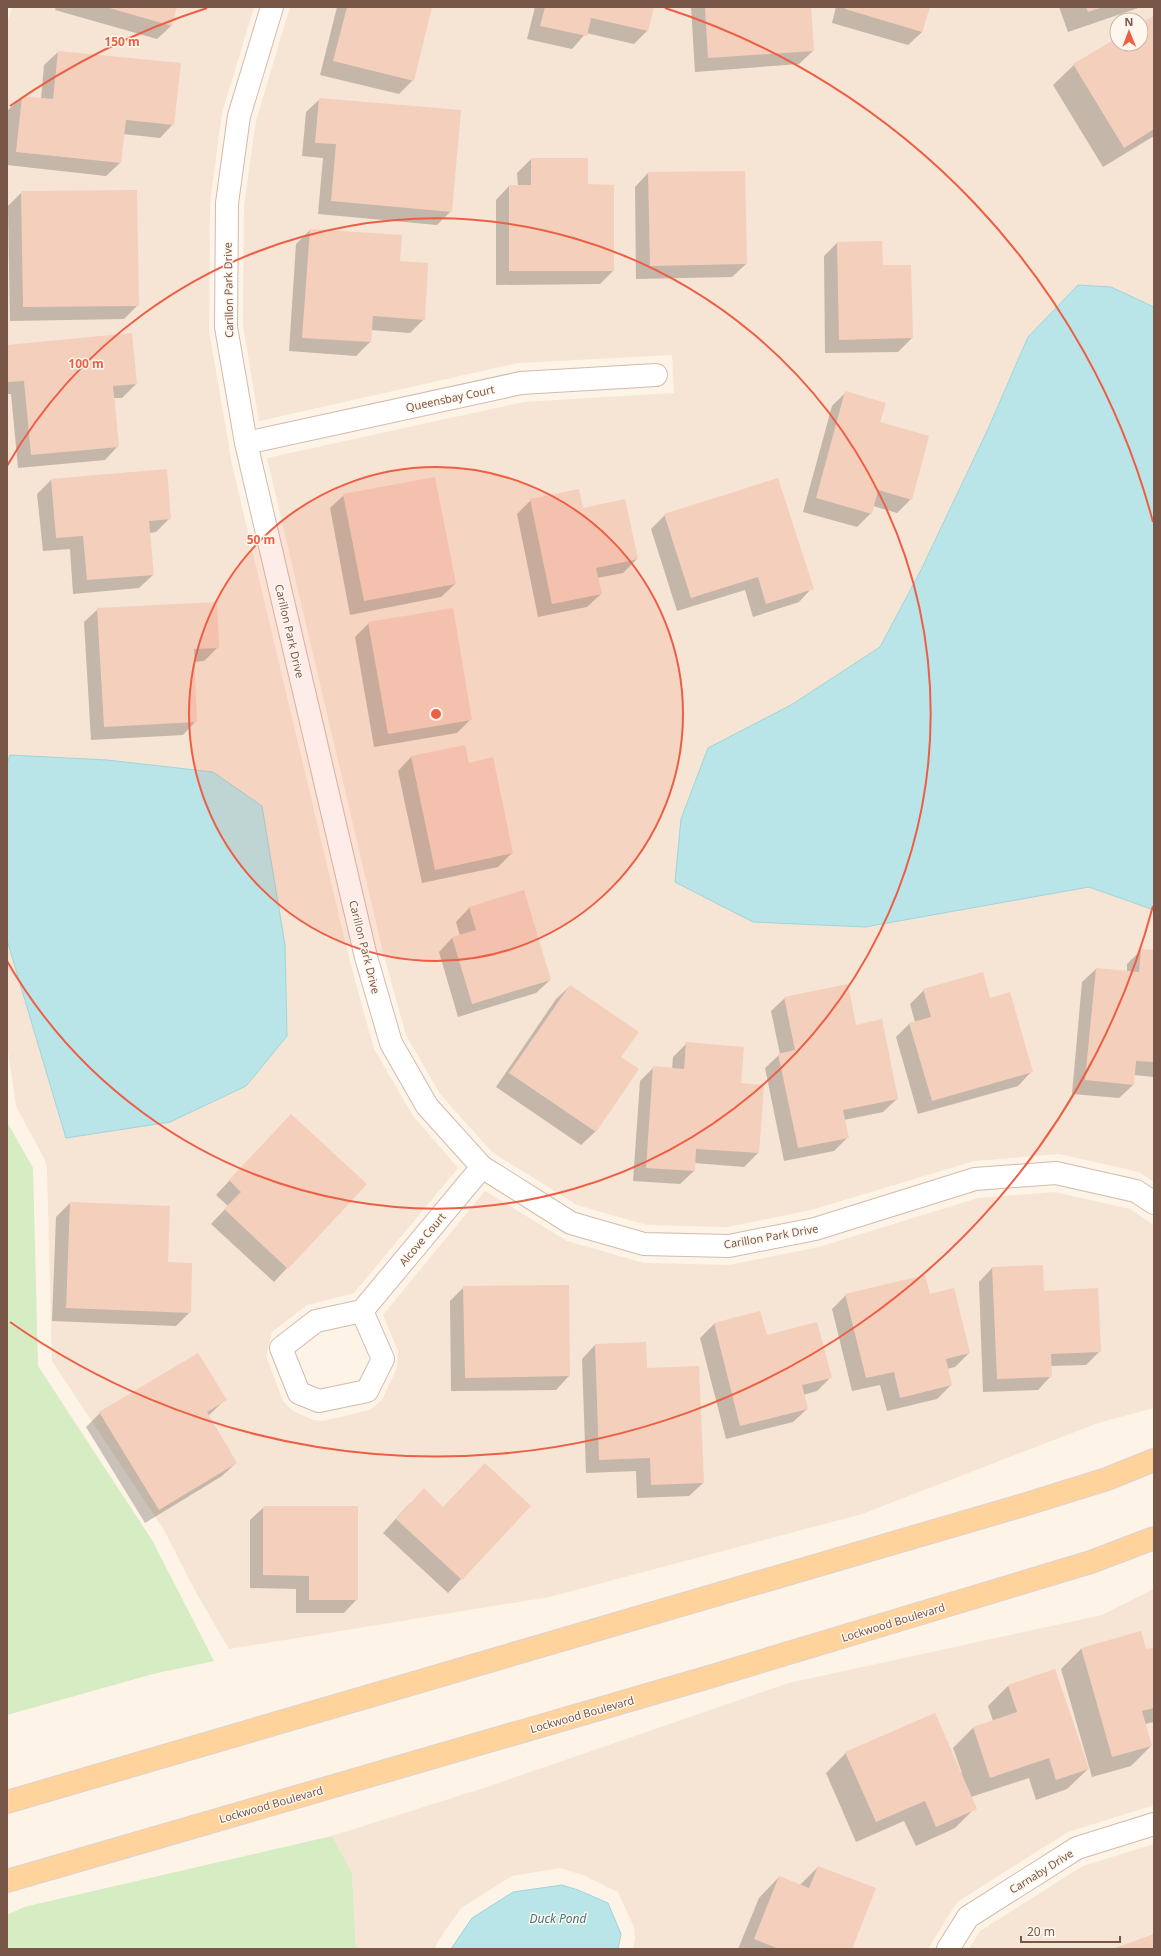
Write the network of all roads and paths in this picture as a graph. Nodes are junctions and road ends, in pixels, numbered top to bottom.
1 (272, 7) edge
2 (656, 375) dead end
3 (246, 443) junction
4 (482, 1167) junction
5 (1154, 1203) edge
6 (362, 1311) junction
7 (1154, 1460) edge
8 (1154, 1538) edge
9 (7, 1802) edge
10 (1154, 1824) edge
11 (7, 1881) edge
12 (948, 1949) edge

1 - 3 street, Carillon Park Drive
2 - 3 street, Queensbay Court
3 - 4 street, Carillon Park Drive
4 - 5 street, Carillon Park Drive
4 - 6 street, Alcove Court
6 - 6 street
7 - 9 main road
8 - 11 main road, Lockwood Boulevard
10 - 12 street, Carnaby Drive

